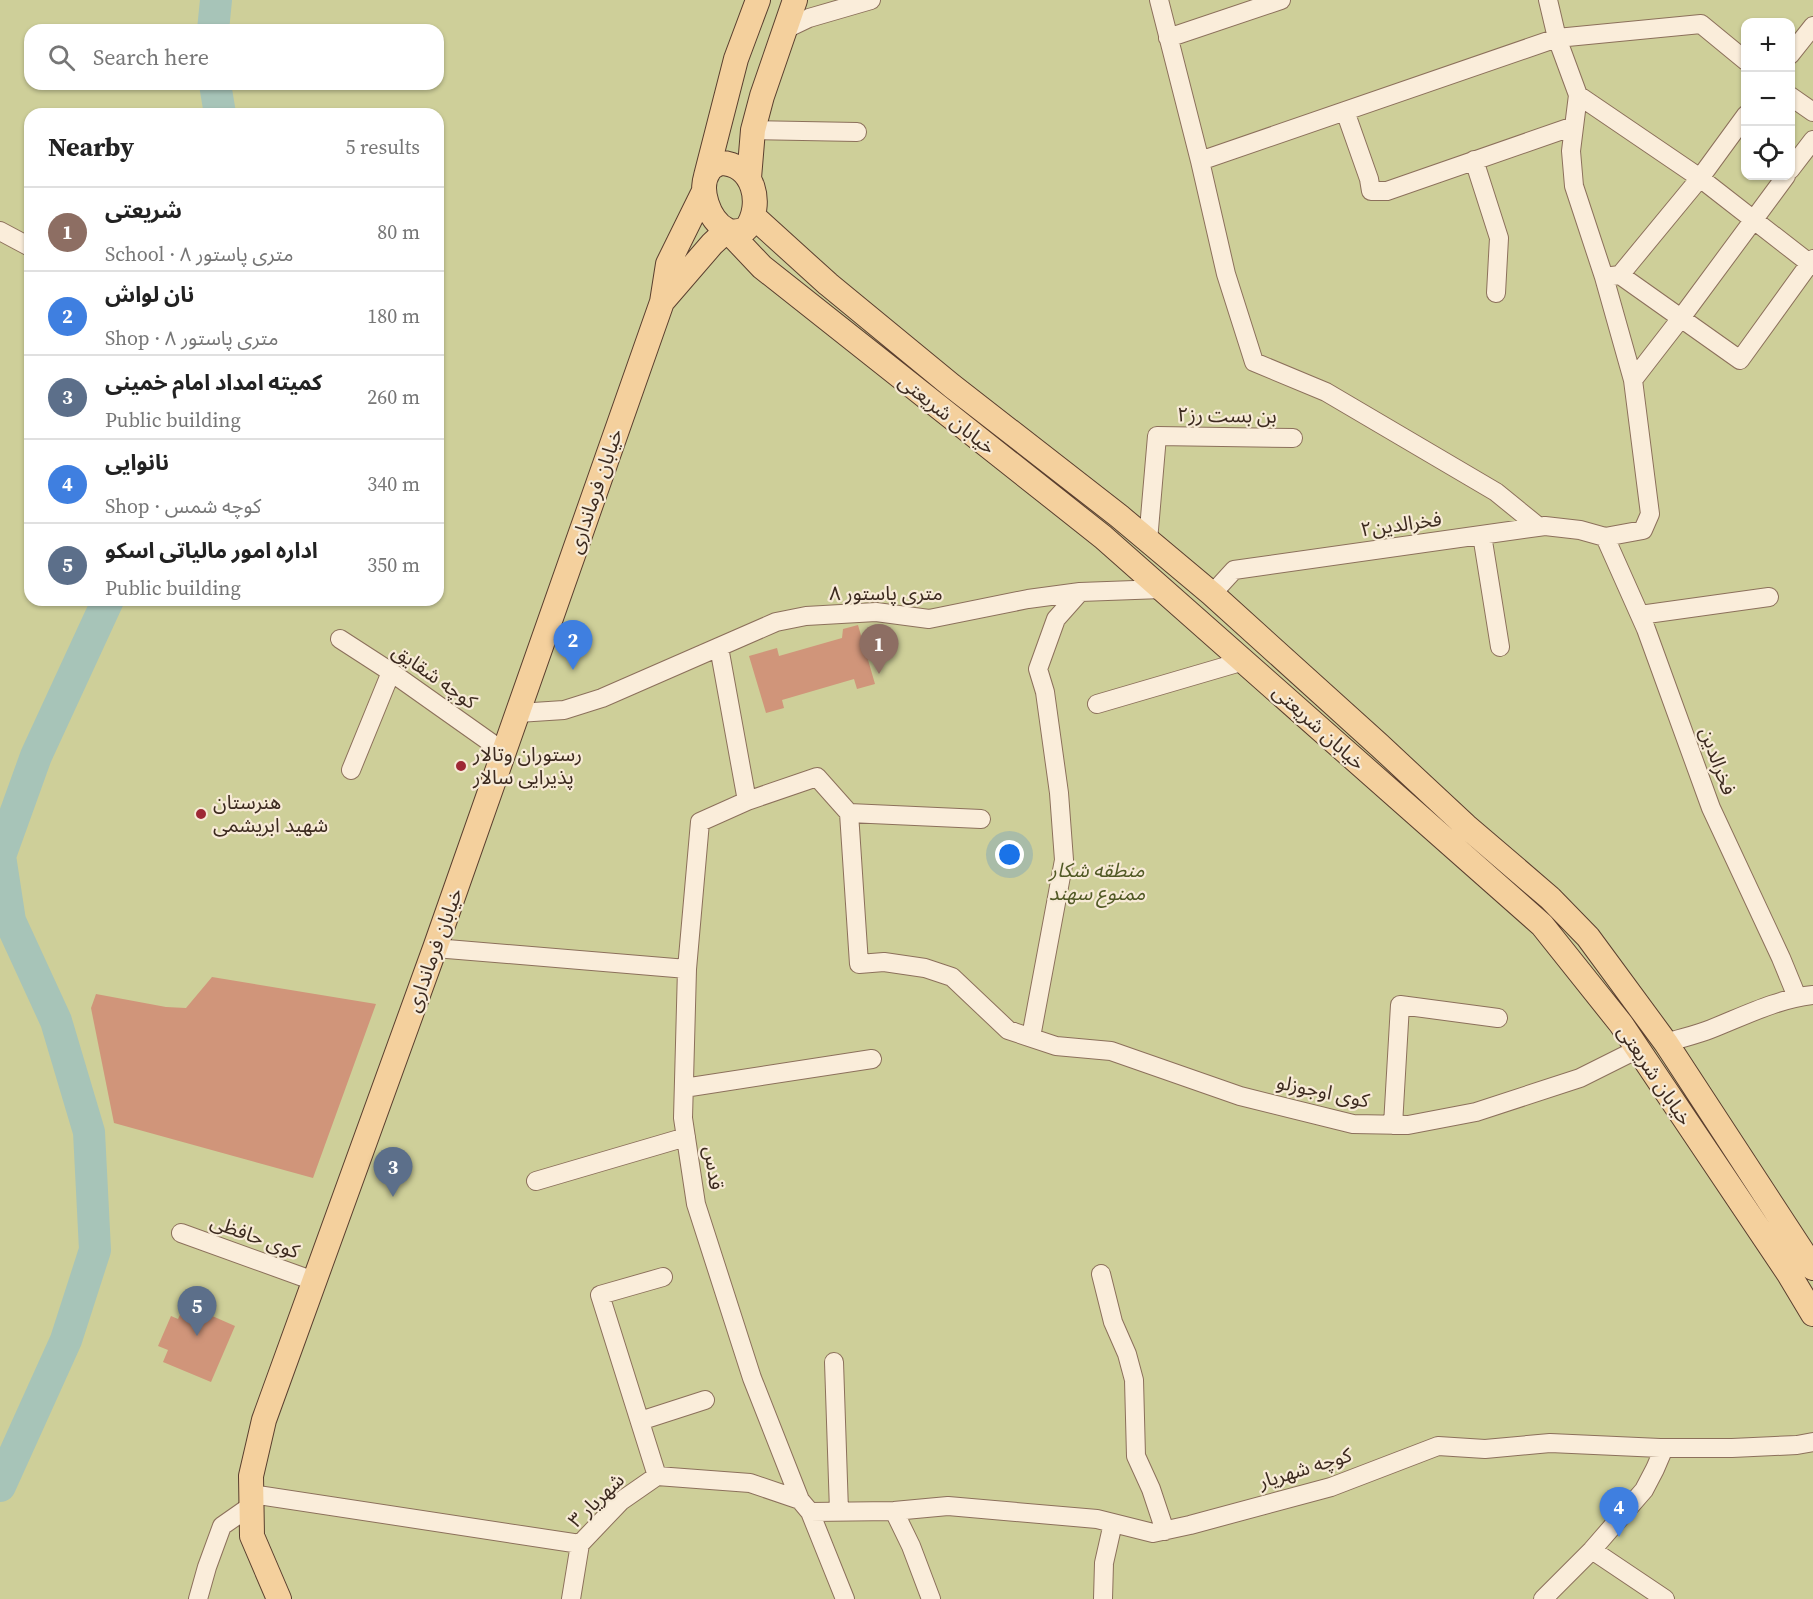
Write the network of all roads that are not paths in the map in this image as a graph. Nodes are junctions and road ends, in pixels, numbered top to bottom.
1 (758, 0) edge
2 (795, 0) edge
3 (871, 0) edge
4 (1159, 0) edge
5 (1281, 0) edge
6 (1548, 0) edge
7 (1813, 26) edge
8 (786, 29) junction
9 (1168, 38) junction
10 (1557, 38) junction
11 (1795, 50) edge
12 (1741, 57) edge
13 (1578, 95) junction
14 (1795, 99) edge
15 (1345, 111) junction
16 (1813, 112) edge
17 (1741, 122) edge
18 (1574, 126) junction
19 (753, 129) junction
20 (857, 132) dead end
21 (1813, 140) edge
22 (1474, 160) junction
23 (1200, 161) junction
24 (1795, 165) edge
25 (749, 178) junction
26 (1700, 178) junction
27 (1783, 180) edge
28 (705, 184) junction
29 (754, 216) junction
30 (1754, 219) junction
31 (728, 230) junction
32 (0, 231) edge
33 (24, 244) edge
34 (1812, 263) edge
35 (1612, 276) junction
36 (828, 284) junction
37 (1496, 293) dead end
38 (662, 302) junction
39 (810, 306) junction
40 (1681, 318) junction
41 (1633, 380) junction
42 (1293, 438) dead end
43 (1539, 527) junction
44 (1482, 536) junction
45 (1605, 537) junction
46 (1148, 541) junction
47 (1162, 589) junction
48 (1080, 592) junction
49 (1212, 594) junction
50 (1769, 597) dead end
51 (1640, 615) junction
52 (340, 639) dead end
53 (719, 647) junction
54 (1500, 647) dead end
55 (1244, 661) junction
56 (391, 672) junction
57 (1097, 704) dead end
58 (518, 713) junction
59 (1380, 745) junction
60 (504, 752) junction
61 (1360, 765) junction
62 (351, 770) dead end
63 (747, 801) junction
64 (849, 813) junction
65 (981, 819) dead end
66 (435, 948) junction
67 (687, 969) junction
68 (1805, 996) edge
69 (1498, 1018) dead end
70 (1032, 1037) junction
71 (1666, 1043) junction
72 (1638, 1049) junction
73 (872, 1059) dead end
74 (684, 1088) junction
75 (1393, 1125) junction
76 (686, 1137) junction
77 (536, 1181) dead end
78 (181, 1233) dead end
79 (1813, 1268) edge
80 (1101, 1274) dead end
81 (663, 1277) dead end
82 (314, 1281) junction
83 (1813, 1314) edge
84 (834, 1362) dead end
85 (705, 1401) dead end
86 (640, 1421) junction
87 (1813, 1442) edge
88 (1664, 1448) junction
89 (657, 1476) junction
90 (252, 1500) junction
91 (805, 1506) junction
92 (839, 1511) junction
93 (894, 1511) junction
94 (1113, 1523) junction
95 (1165, 1531) junction
96 (580, 1544) junction
97 (1592, 1550) junction
98 (198, 1599) edge
99 (279, 1599) edge
100 (571, 1599) edge
101 (845, 1599) edge
102 (930, 1599) edge
103 (1103, 1599) edge
104 (1543, 1599) edge
105 (1665, 1599) edge

1 - 28 main road
2 - 8 main road
3 - 8 street
4 - 9 street
5 - 9 street
6 - 10 street
7 - 11 street
8 - 19 main road
9 - 23 street
10 - 12 street
10 - 13 street
10 - 15 street
13 - 18 street
13 - 26 street
14 - 16 street
15 - 22 street
15 - 23 street
17 - 26 street
18 - 22 street
18 - 35 street
19 - 20 street
19 - 25 main road
21 - 24 street
22 - 37 street
23 - 43 street
25 - 28 main road
25 - 29 main road
26 - 30 street
26 - 35 street
27 - 30 street
28 - 31 main road
28 - 38 main road, خیابان فرمانداری
29 - 31 main road
29 - 36 main road, خیابان شریعتی
30 - 34 street
30 - 40 street
31 - 38 main road, خیابان فرمانداری
31 - 39 main road, خیابان شریعتی
32 - 33 street
34 - 40 street
35 - 40 street
35 - 41 street
36 - 39 main road
36 - 46 main road, خیابان شریعتی
38 - 58 main road, خیابان فرمانداری
39 - 47 main road, خیابان شریعتی
40 - 41 street
41 - 45 street
42 - 46 street, بن بست رز۲
43 - 44 street, فخرالدین۲
43 - 45 street, فخرالدین۲
44 - 49 street, فخرالدین۲
44 - 54 street
45 - 51 street, فخرالدین
46 - 49 main road, خیابان شریعتی
47 - 48 street, ۸ متری پاستور
47 - 55 main road, خیابان شریعتی
48 - 53 street, ۸ متری پاستور
48 - 70 street
49 - 59 main road, خیابان شریعتی
50 - 51 street
51 - 68 street, فخرالدین
52 - 56 street, کوچه شقایق
53 - 58 street, ۸ متری پاستور
53 - 63 street
55 - 57 street
55 - 61 main road, خیابان شریعتی
56 - 60 street, کوچه شقایق
56 - 62 street
58 - 60 main road, خیابان فرمانداری
59 - 61 main road
59 - 71 main road, خیابان شریعتی
60 - 66 main road, خیابان فرمانداری
61 - 72 main road, خیابان شریعتی
63 - 64 street
63 - 67 street, قدس
64 - 65 street
64 - 70 street, کوی اوجوزلو
66 - 67 street
66 - 82 main road, خیابان فرمانداری
67 - 74 street, قدس
68 - 71 street
69 - 75 street
70 - 75 street, کوی اوجوزلو
71 - 79 main road, خیابان شریعتی
72 - 75 street, کوی اوجوزلو
72 - 83 main road, خیابان شریعتی
73 - 74 street
74 - 76 street, قدس
76 - 77 street
76 - 91 street, قدس
78 - 82 street, کوی حافظی
80 - 95 street
81 - 86 street
82 - 90 main road, خیابان فرمانداری
84 - 92 street
85 - 86 street
86 - 89 street
87 - 88 street, کوچه شهریار
88 - 95 street, کوچه شهریار
88 - 97 street
89 - 91 street
89 - 96 street, شهریار ۳
90 - 96 street
90 - 98 street
90 - 99 main road, خیابان فرمانداری
91 - 92 street, کوچه شهریار
91 - 101 street, قدس
92 - 93 street, کوچه شهریار
93 - 94 street, کوچه شهریار
93 - 102 street
94 - 95 street, کوچه شهریار
94 - 103 street
96 - 100 street, شهریار ۳
97 - 104 street
97 - 105 street

